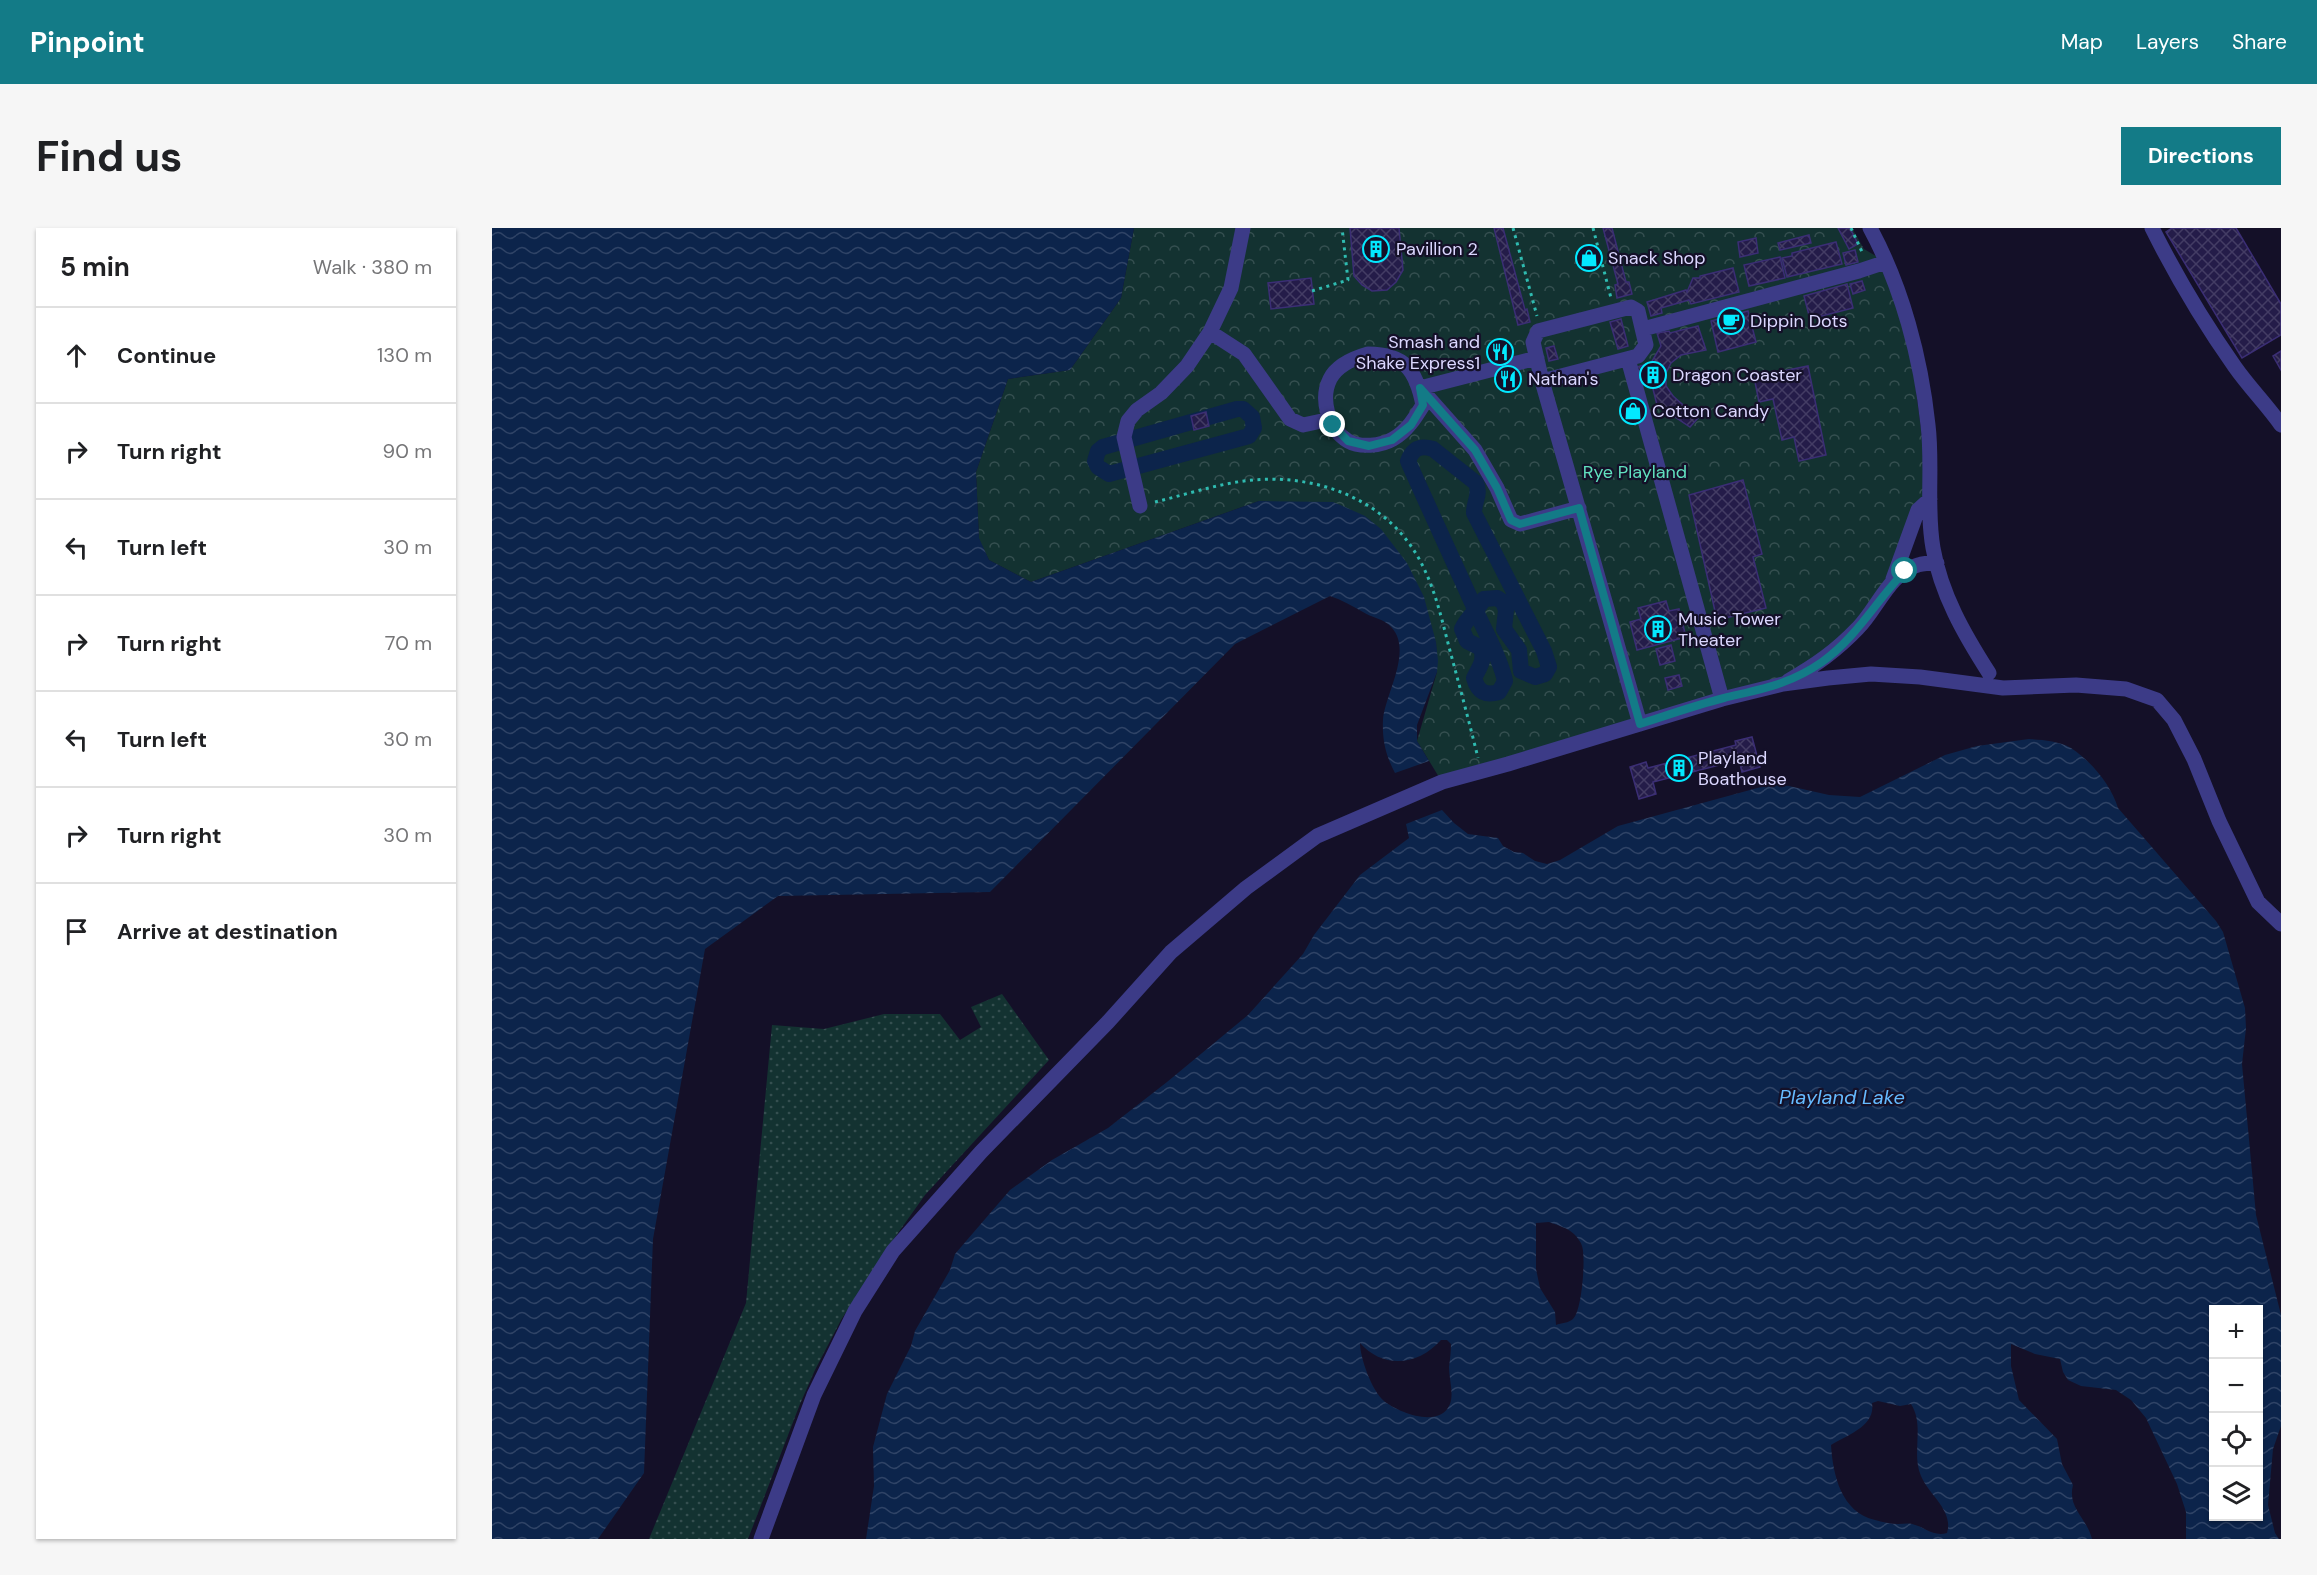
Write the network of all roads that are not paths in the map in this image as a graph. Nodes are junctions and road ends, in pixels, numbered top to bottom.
1 (1243, 228) edge
2 (1870, 228) edge
3 (2152, 228) edge
4 (1886, 262) junction
5 (1643, 329) junction
6 (1210, 332) junction
7 (1537, 358) junction
8 (1628, 359) junction
9 (1542, 381) junction
10 (1420, 388) junction
11 (1331, 419) junction
12 (2281, 425) edge
13 (1930, 499) junction
14 (1140, 506) road end
15 (1579, 508) junction
16 (1937, 563) junction
17 (1890, 586) junction
18 (1989, 673) dead end
19 (1783, 684) junction
20 (1722, 699) junction
21 (1640, 724) junction
22 (2281, 924) edge
23 (761, 1539) edge

1 - 6 street
2 - 4 street
3 - 12 street
4 - 5 street
4 - 13 street
5 - 7 street
5 - 8 street
6 - 11 street
6 - 14 street
7 - 9 street
7 - 10 street
8 - 9 street
8 - 20 street
9 - 15 street
10 - 11 street
10 - 11 street
10 - 15 street
13 - 16 street
13 - 17 street
15 - 21 street
16 - 17 street
16 - 18 street
17 - 19 street
19 - 20 street
19 - 22 street
20 - 21 street
21 - 23 street

